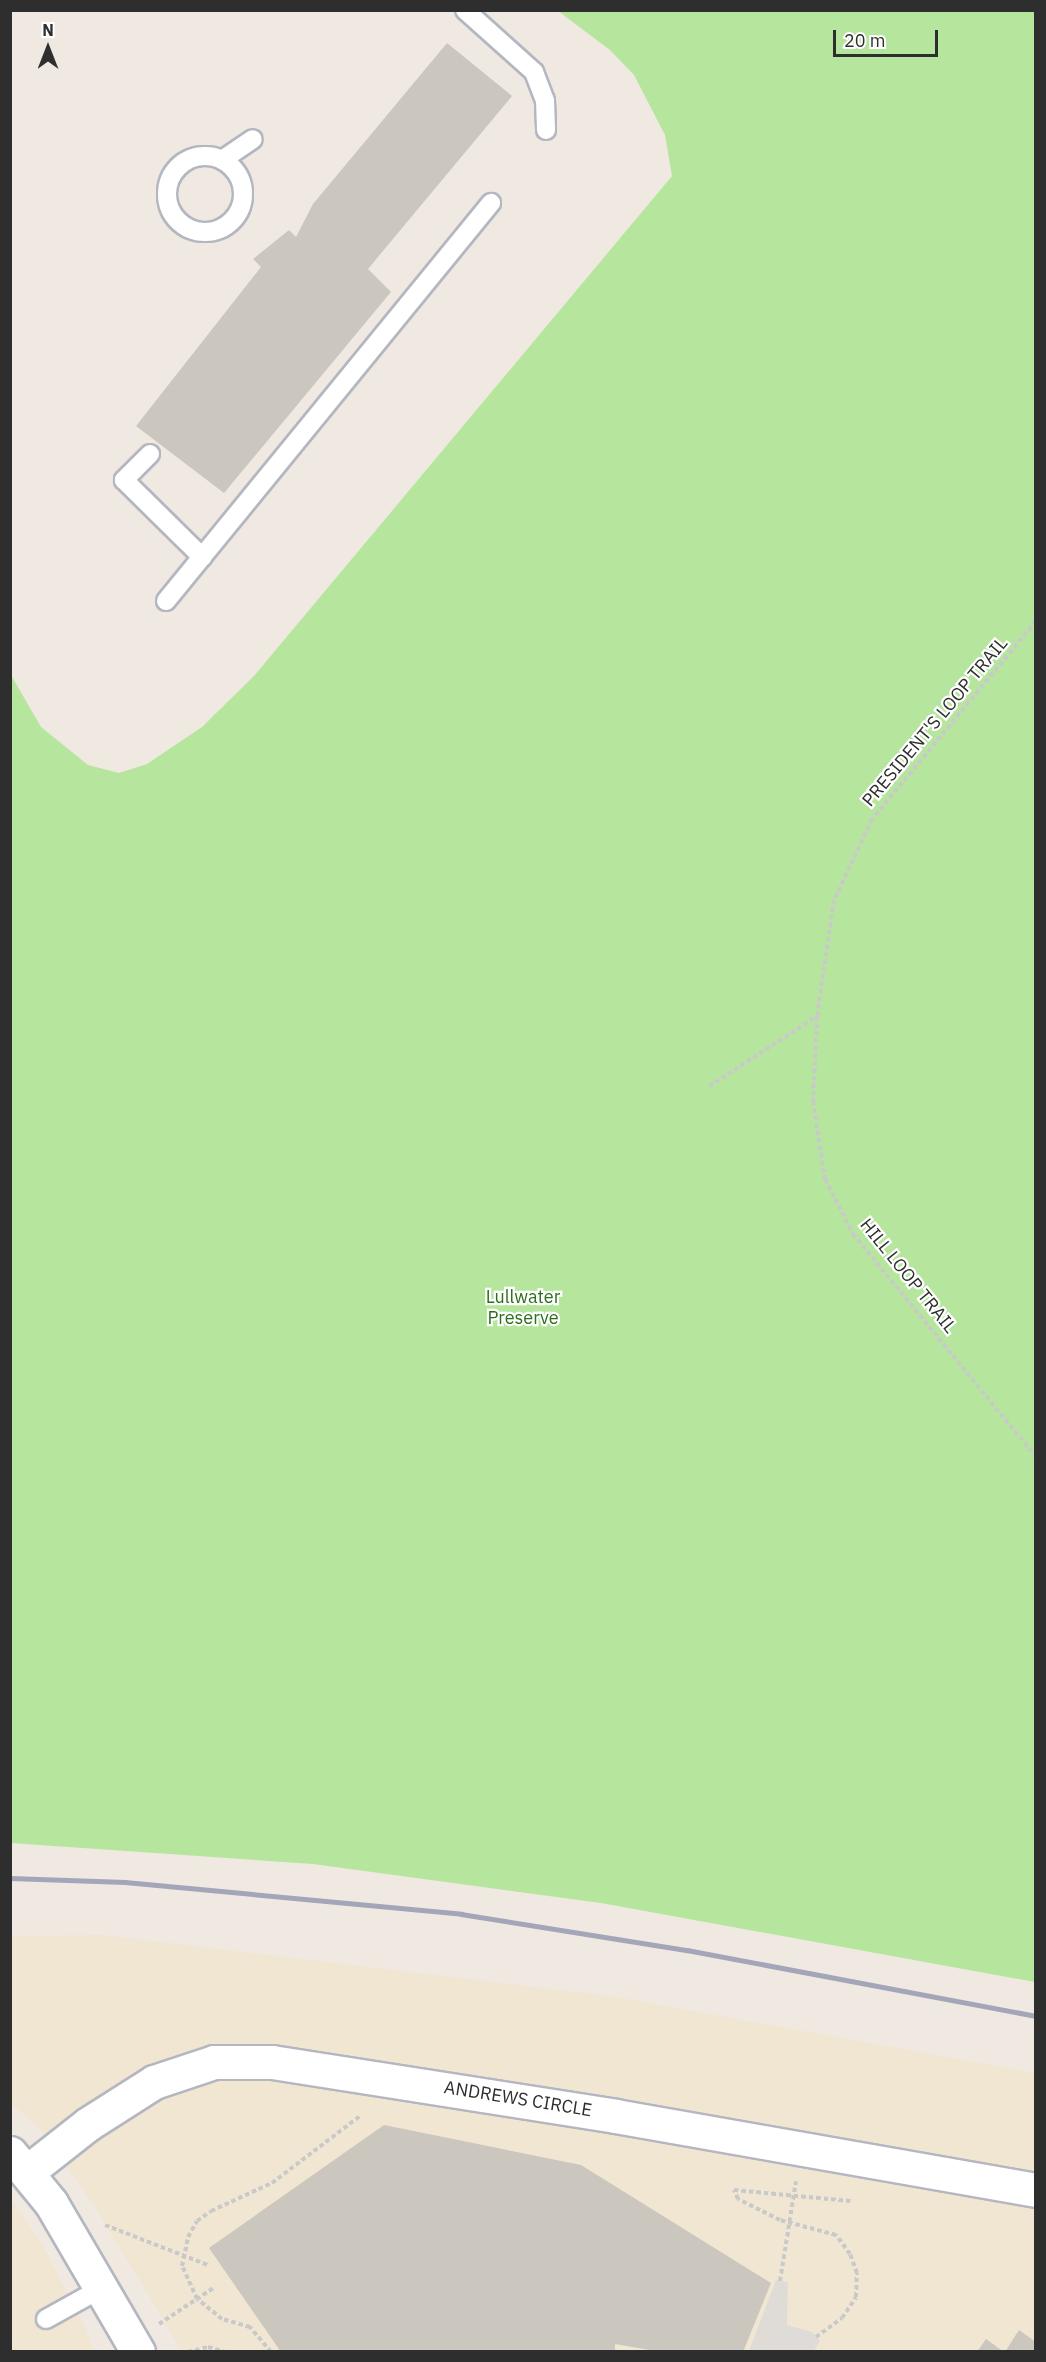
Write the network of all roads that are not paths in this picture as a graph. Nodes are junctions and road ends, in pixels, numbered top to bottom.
1 (465, 10) edge
2 (546, 130) dead end
3 (253, 139) dead end
4 (222, 160) junction
5 (491, 203) dead end
6 (150, 454) dead end
7 (202, 557) junction
8 (166, 601) dead end
9 (19, 2162) edge
10 (1035, 2190) edge
11 (102, 2288) junction
12 (46, 2319) dead end
13 (138, 2352) edge

1 - 2 lane
3 - 4 lane
4 - 4 lane
5 - 7 lane
6 - 7 lane
7 - 8 lane
9 - 10 street, ANDREWS CIRCLE
9 - 11 street
11 - 12 lane
11 - 13 street

